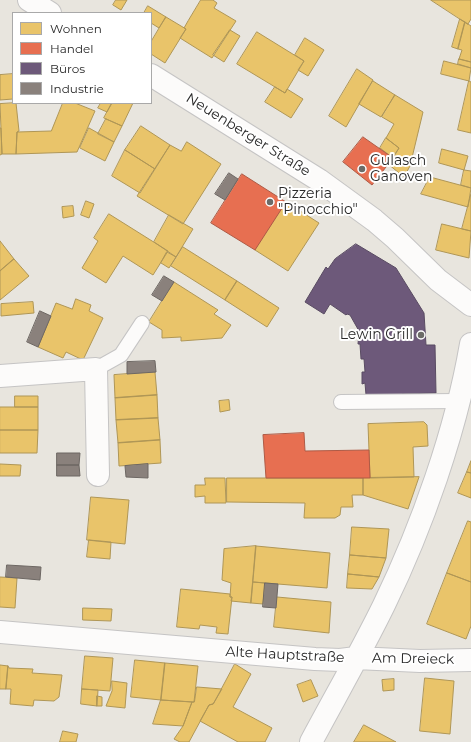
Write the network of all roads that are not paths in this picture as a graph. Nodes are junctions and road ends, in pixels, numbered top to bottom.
1 (29, 0) edge
2 (48, 12) edge
3 (152, 76) edge
4 (471, 305) edge
5 (142, 323) dead end
6 (471, 344) edge
7 (96, 369) junction
8 (0, 376) edge
9 (458, 401) junction
10 (341, 402) dead end
11 (98, 475) dead end
12 (0, 632) edge
13 (356, 658) junction
14 (471, 660) edge
15 (311, 742) edge

1 - 2 street
3 - 4 street, Neuenberger Straße
5 - 7 lane
6 - 9 street, Alte Hauptstraße
7 - 8 street
7 - 11 street
9 - 10 lane
9 - 13 street, Alte Hauptstraße
12 - 13 street, Alte Hauptstraße
13 - 14 street, Am Dreieck
13 - 15 street

